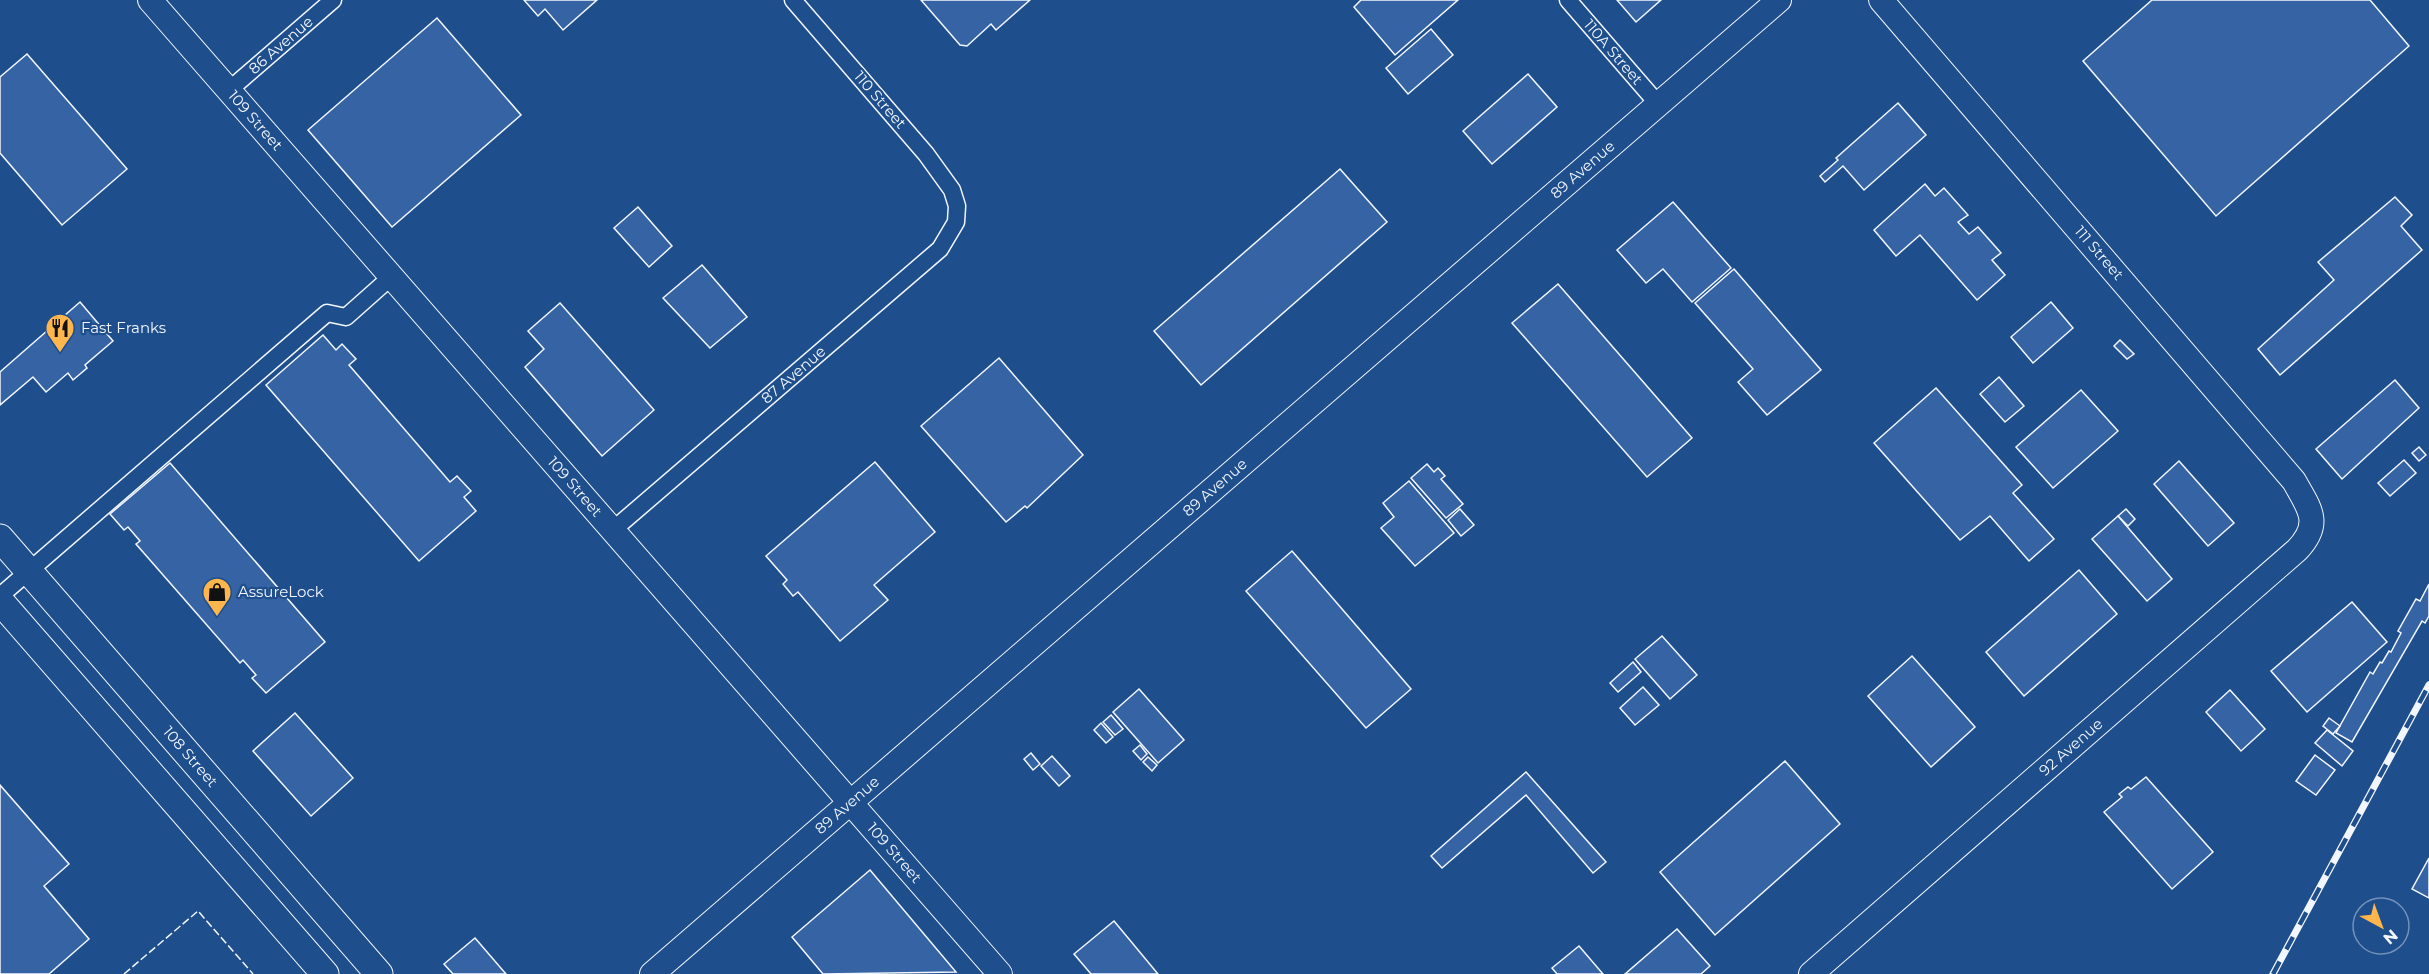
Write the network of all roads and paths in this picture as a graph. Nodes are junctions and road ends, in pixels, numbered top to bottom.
1 (150, 0) edge
2 (333, 0) edge
3 (793, 0) edge
4 (1568, 0) edge
5 (1779, 0) edge
6 (1881, 0) edge
7 (228, 90) junction
8 (1658, 104) junction
9 (957, 206) joint
10 (391, 277) junction
11 (2311, 511) joint
12 (613, 530) junction
13 (0, 538) edge
14 (29, 571) junction
15 (0, 596) edge
16 (0, 601) edge
17 (848, 802) junction
18 (325, 974) edge
19 (380, 974) edge
20 (652, 974) edge
21 (1000, 974) edge
22 (1811, 974) edge

1 - 7 street, 109 Street
2 - 7 street, 86 Avenue
3 - 9 street, 110 Street
4 - 8 street, 110A Street
5 - 8 street, 89 Avenue
6 - 11 street, 111 Street
7 - 10 street, 109 Street
8 - 17 street, 89 Avenue
9 - 12 street, 87 Avenue
10 - 12 street, 109 Street
10 - 14 street
11 - 22 street, 92 Avenue
12 - 17 street, 109 Street
13 - 14 main road, 108 Street
14 - 15 street
14 - 19 main road, 108 Street
16 - 18 main road
17 - 20 street, 89 Avenue
17 - 21 street, 109 Street

